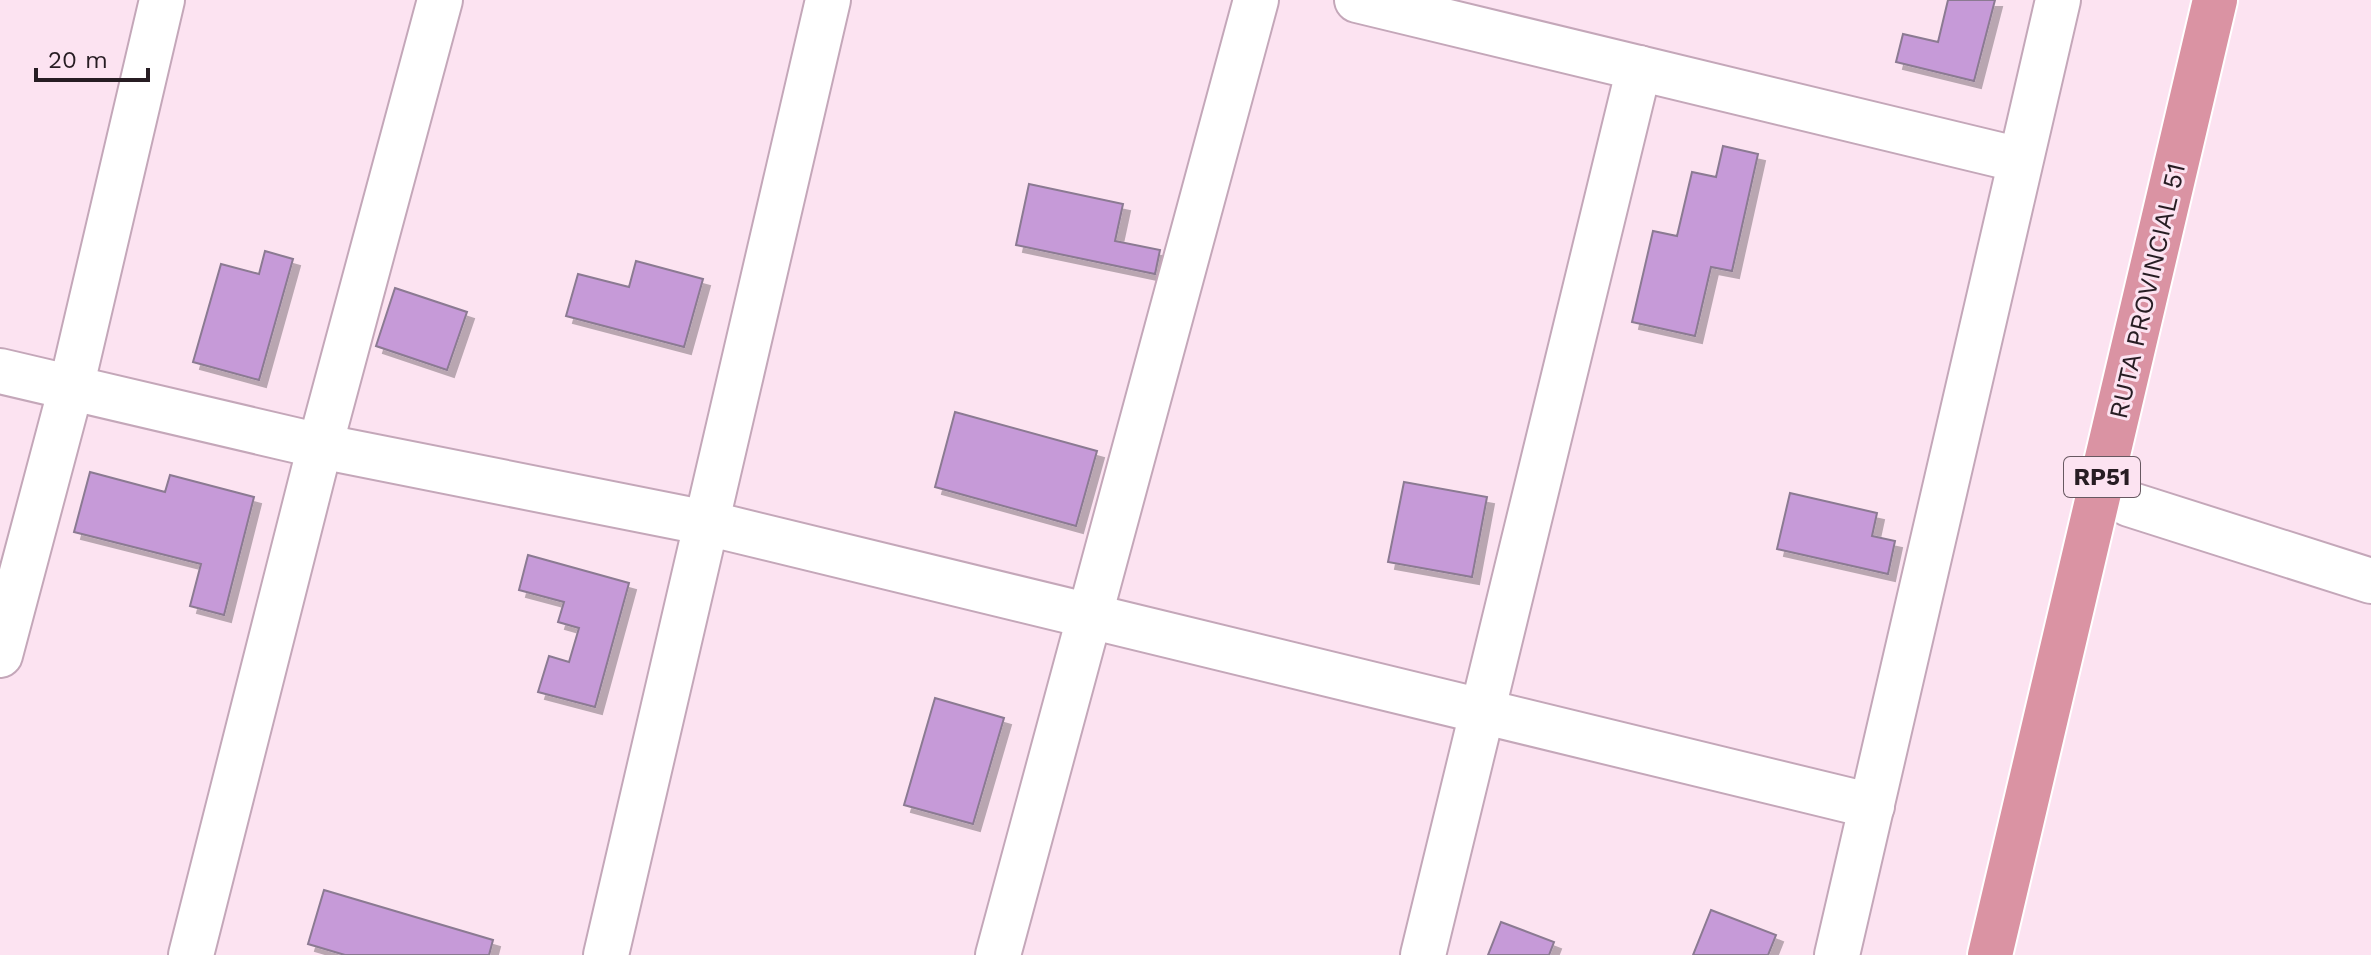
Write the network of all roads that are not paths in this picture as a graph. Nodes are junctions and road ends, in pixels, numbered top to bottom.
1 (162, 0) edge
2 (440, 0) edge
3 (828, 0) edge
4 (1256, 0) edge
5 (1357, 0) edge
6 (2058, 0) edge
7 (2215, 0) edge
8 (1639, 68) junction
9 (2020, 160) junction
10 (0, 371) edge
11 (71, 388) junction
12 (320, 446) junction
13 (2101, 485) junction
14 (707, 523) junction
15 (2371, 581) edge
16 (1089, 615) junction
17 (0, 655) edge
18 (1482, 711) junction
19 (1872, 806) junction
20 (191, 955) edge
21 (606, 955) edge
22 (998, 955) edge
23 (1423, 955) edge
24 (1837, 955) edge
25 (1990, 955) edge

1 - 11 street
2 - 12 street
3 - 14 street
4 - 16 street
5 - 8 street
6 - 9 street
7 - 13 highway, RUTA PROVINCIAL 51 / RP51
8 - 9 street
8 - 18 street
9 - 19 street
10 - 11 street
11 - 12 street
11 - 17 street
12 - 14 street
12 - 20 street
13 - 15 street
13 - 25 highway, RUTA PROVINCIAL 51 / RP51
14 - 16 street
14 - 21 street
16 - 18 street
16 - 22 street
18 - 19 street
18 - 23 street
19 - 24 street

